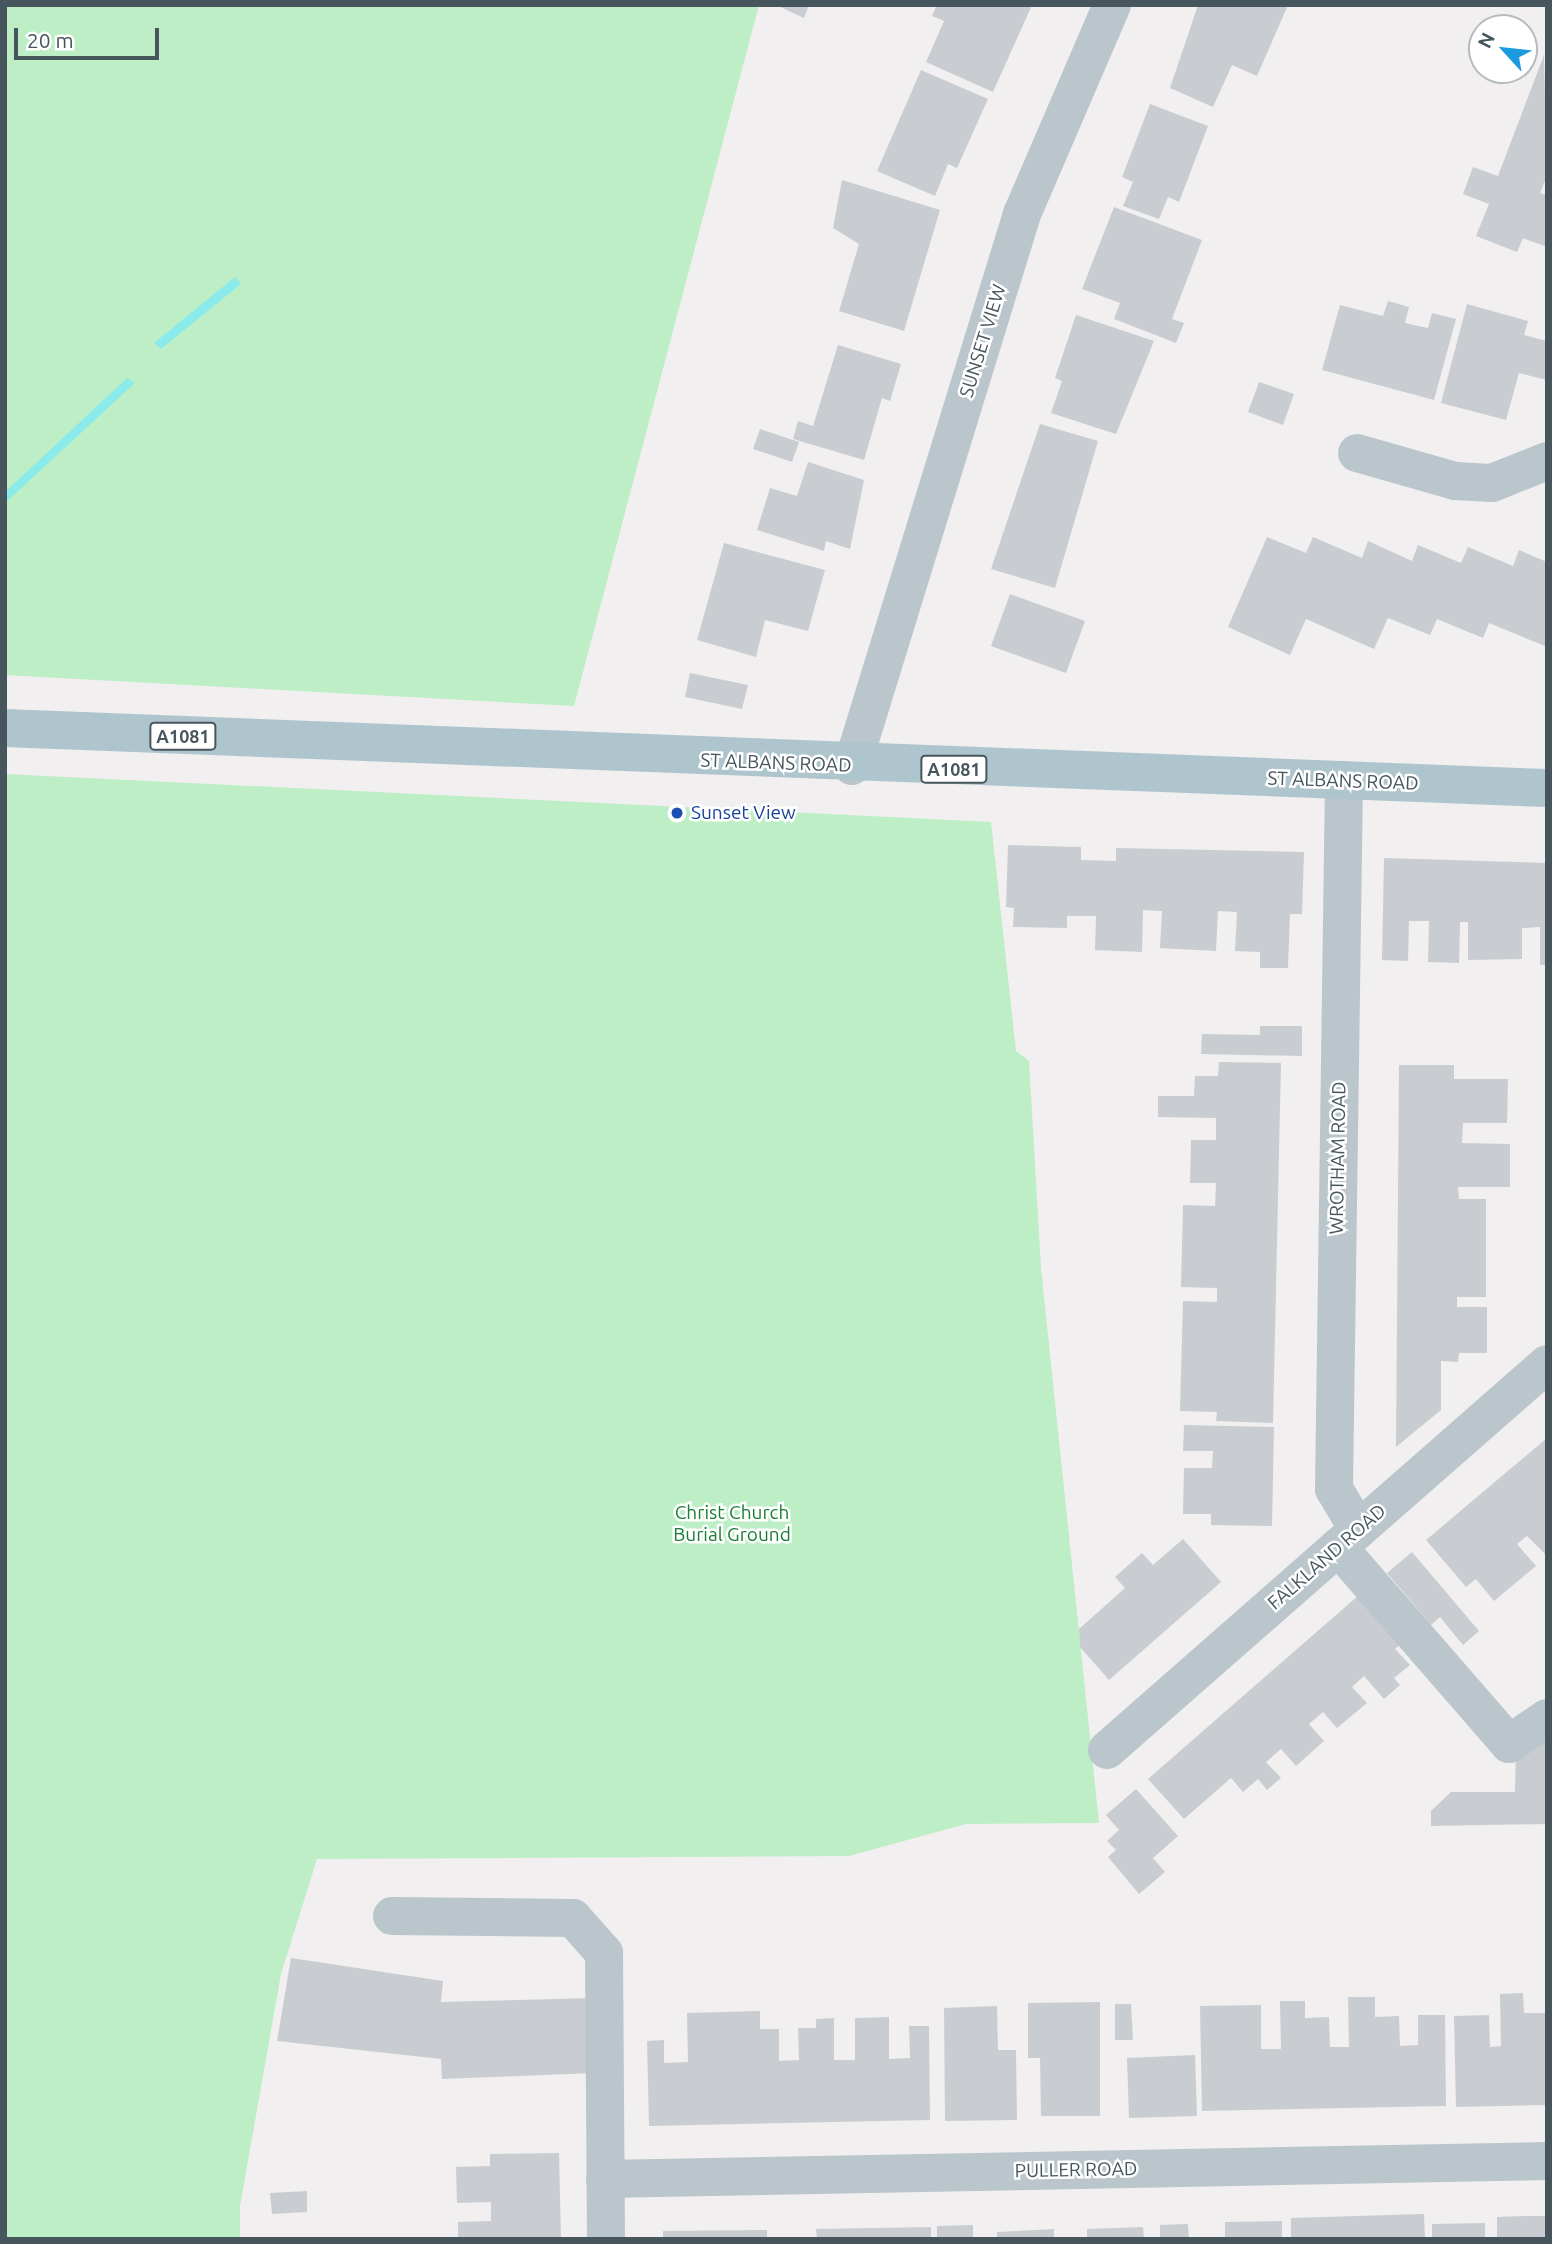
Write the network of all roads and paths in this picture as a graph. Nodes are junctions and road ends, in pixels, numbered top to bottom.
1 (1112, 5) edge
2 (1357, 453) dead end
3 (1547, 461) edge
4 (5, 728) edge
5 (852, 766) junction
6 (1344, 780) junction
7 (1547, 788) edge
8 (1547, 1364) edge
9 (1348, 1538) junction
10 (1547, 1718) edge
11 (1107, 1750) dead end
12 (391, 1916) dead end
13 (1547, 2161) edge
14 (605, 2179) junction
15 (606, 2239) edge

1 - 5 street, SUNSET VIEW
2 - 3 street
4 - 5 main road, ST ALBANS ROAD / A1081
5 - 6 main road, ST ALBANS ROAD / A1081
6 - 7 main road, ST ALBANS ROAD / A1081
6 - 9 street, WROTHAM ROAD
8 - 9 street, FALKLAND ROAD
9 - 10 street, WROTHAM ROAD
9 - 11 street, FALKLAND ROAD
12 - 14 street
13 - 14 street, PULLER ROAD
14 - 15 street

